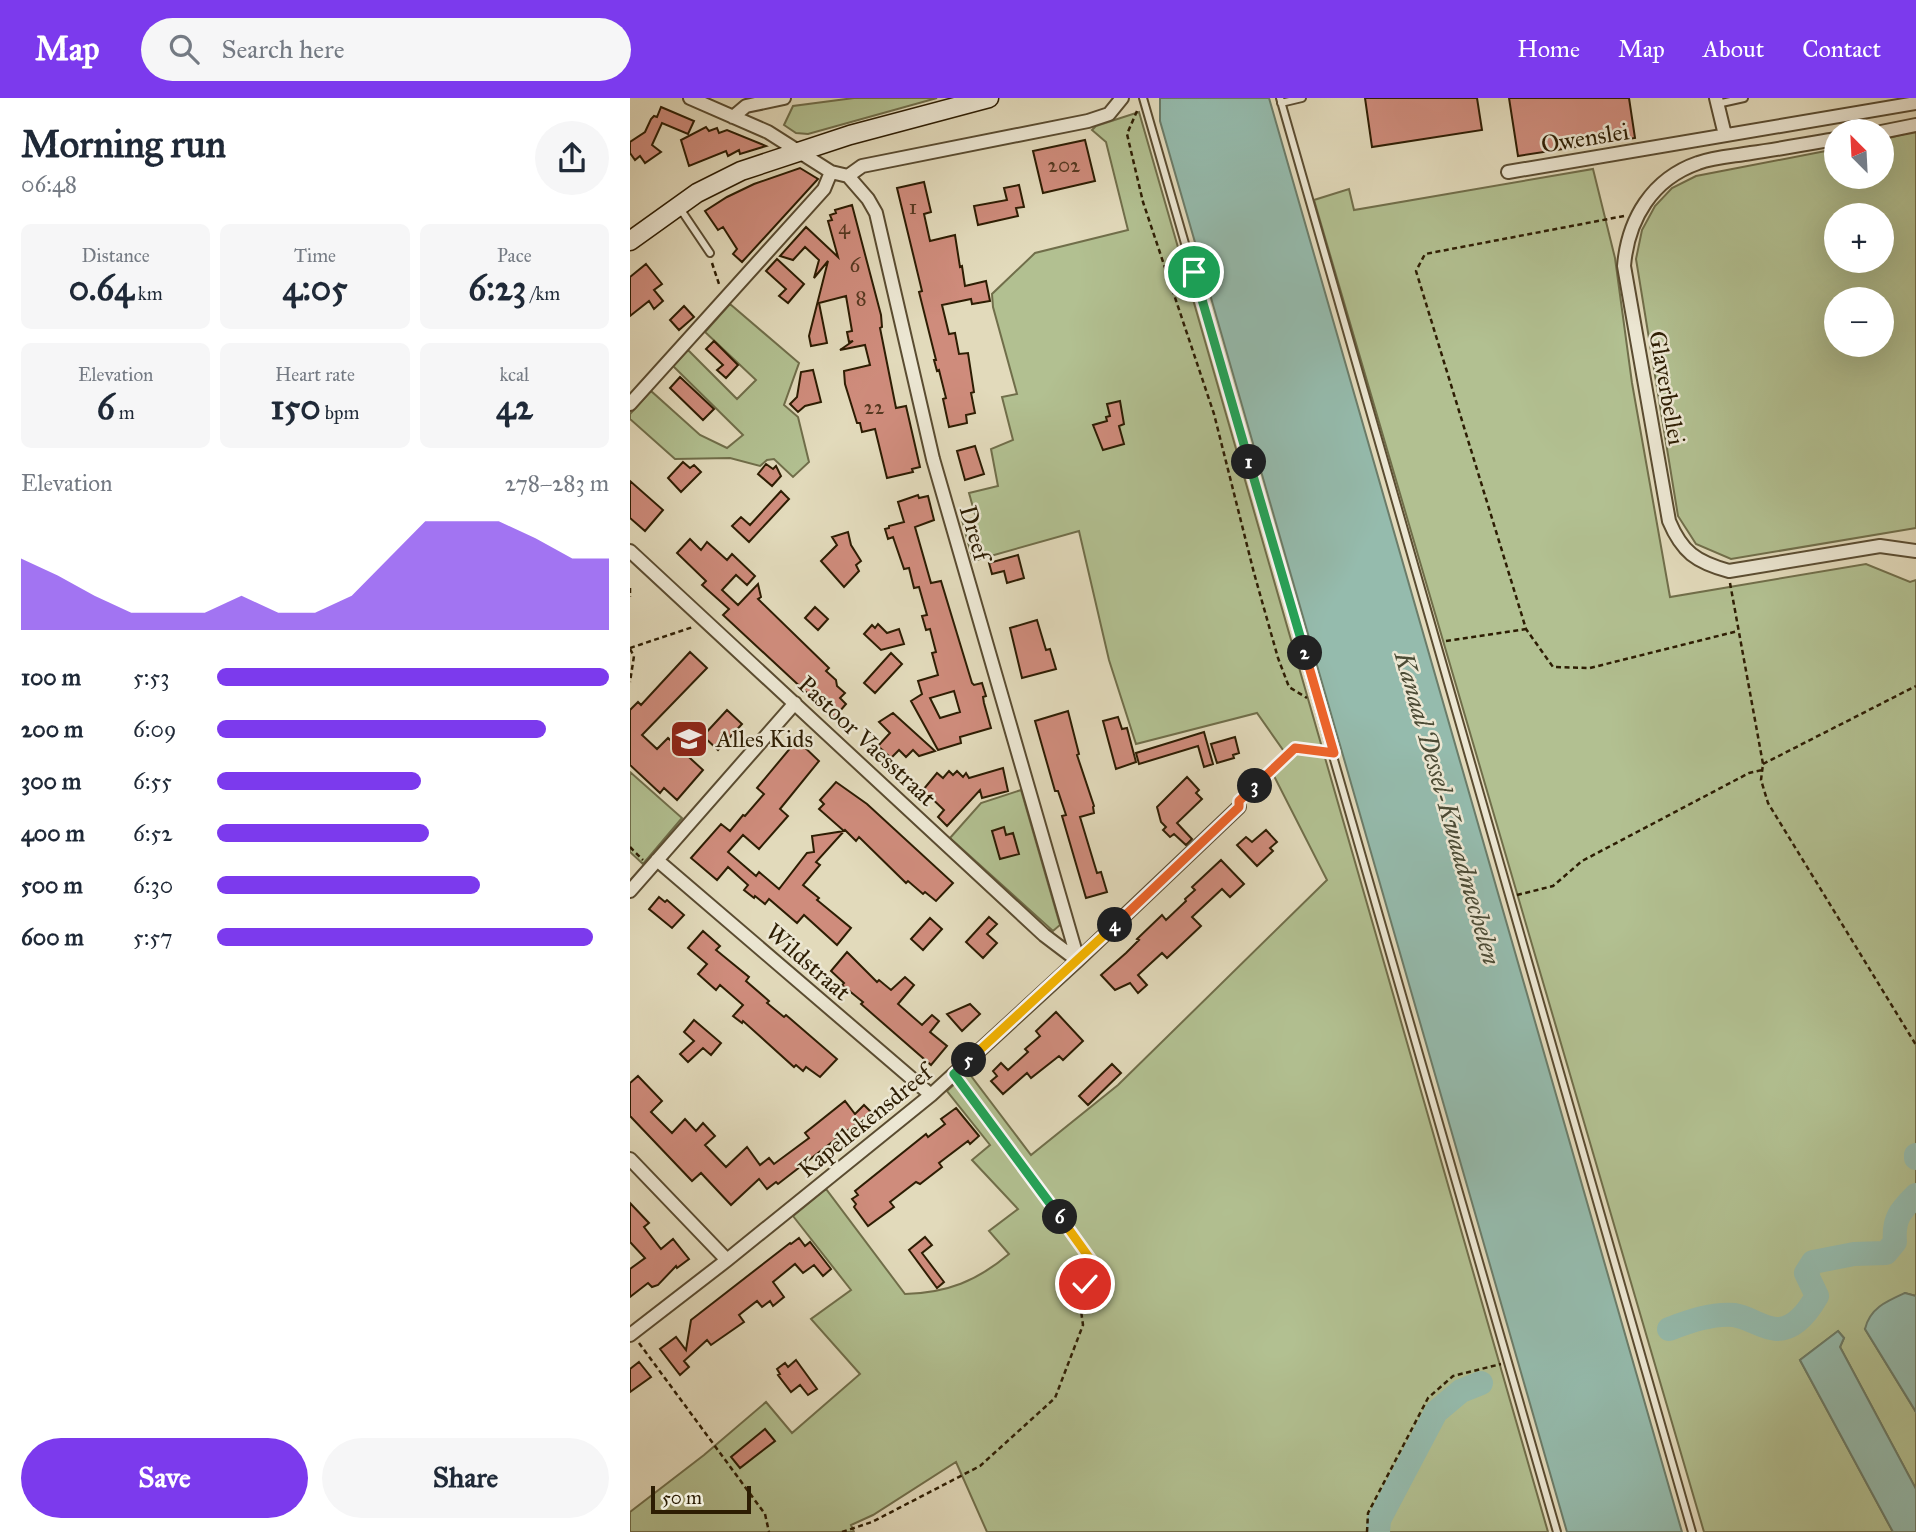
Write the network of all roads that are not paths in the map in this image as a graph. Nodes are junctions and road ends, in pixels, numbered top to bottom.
1 (691, 98) edge
2 (783, 98) edge
3 (1122, 98) edge
4 (1143, 98) edge
5 (1302, 98) edge
6 (1744, 98) edge
7 (983, 100) edge
8 (1280, 100) edge
9 (1716, 101) edge
10 (1916, 103) edge
11 (733, 117) junction
12 (1916, 124) edge
13 (1894, 129) edge
14 (1725, 135) junction
15 (1824, 141) edge
16 (797, 151) junction
17 (831, 172) junction
18 (1508, 172) dead end
19 (848, 176) junction
20 (678, 205) junction
21 (630, 241) edge
22 (710, 253) road end
23 (630, 404) edge
24 (630, 551) edge
25 (1916, 551) edge
26 (795, 703) junction
27 (1239, 807) road end
28 (654, 864) junction
29 (630, 891) edge
30 (1078, 960) junction
31 (931, 1095) junction
32 (630, 1159) edge
33 (727, 1260) junction
34 (631, 1334) edge
35 (1557, 1532) edge
36 (1692, 1532) edge

1 - 11 street
2 - 11 street
3 - 19 street
4 - 35 lane
5 - 8 lane
6 - 9 lane
7 - 16 street
8 - 36 lane
9 - 14 street
10 - 14 street, Owenslei
11 - 16 street
12 - 13 street
14 - 18 street, Owenslei
15 - 25 street, Glaverbellei
16 - 17 street
16 - 20 street
17 - 19 street
17 - 23 street
19 - 30 street, Dreef
20 - 21 street
20 - 22 lane
24 - 26 street, Pastoor Vaesstraat
26 - 28 street
26 - 30 street, Pastoor Vaesstraat
27 - 30 street, Kapellekensdreef
28 - 29 street
28 - 31 street, Wildstraat
30 - 31 street, Kapellekensdreef
31 - 33 street, Kapellekensdreef
32 - 33 street
33 - 34 street, Kapellekensdreef

